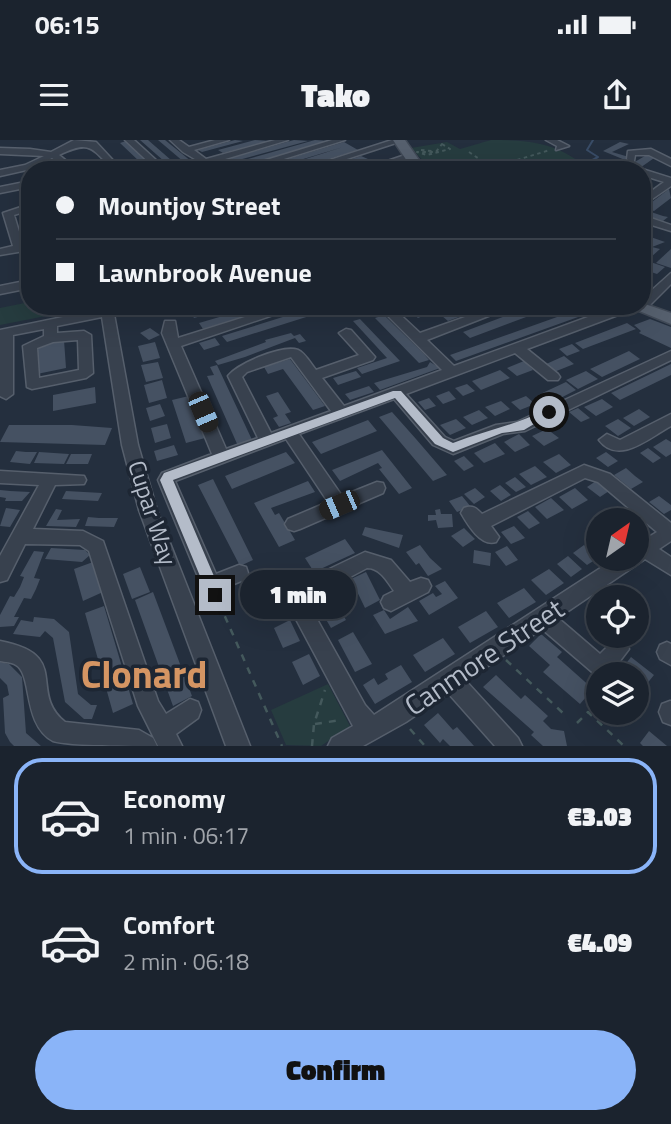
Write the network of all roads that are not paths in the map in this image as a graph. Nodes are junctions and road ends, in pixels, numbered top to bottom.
1 (129, 140) edge
2 (174, 140) edge
3 (225, 140) edge
4 (284, 140) edge
5 (341, 140) edge
6 (362, 140) edge
7 (400, 140) edge
8 (80, 141) edge
9 (376, 147) junction
10 (186, 150) junction
11 (0, 151) edge
12 (52, 155) junction
13 (407, 155) junction
14 (222, 157) junction
15 (661, 157) junction
16 (631, 159) road end
17 (41, 161) edge
18 (67, 161) edge
19 (109, 161) edge
20 (153, 161) edge
21 (200, 161) edge
22 (205, 161) edge
23 (228, 161) edge
24 (268, 161) edge
25 (332, 161) edge
26 (391, 161) edge
27 (412, 161) edge
28 (671, 163) edge
29 (651, 164) edge
30 (21, 169) edge
31 (0, 173) edge
32 (651, 174) edge
33 (671, 181) edge
34 (21, 186) edge
35 (0, 190) edge
36 (651, 196) edge
37 (21, 209) edge
38 (651, 220) edge
39 (669, 225) edge
40 (21, 241) edge
41 (21, 248) edge
42 (0, 252) edge
43 (671, 277) edge
44 (21, 286) edge
45 (0, 290) edge
46 (651, 294) edge
47 (651, 312) edge
48 (102, 315) edge
49 (108, 315) edge
50 (266, 315) edge
51 (393, 315) edge
52 (483, 315) edge
53 (613, 315) edge
54 (671, 319) edge
55 (170, 324) dead end
56 (50, 331) junction
57 (346, 333) dead end
58 (3, 334) edge
59 (417, 339) junction
60 (174, 344) junction
61 (518, 349) junction
62 (671, 355) edge
63 (242, 369) joint
64 (453, 373) junction
65 (313, 376) junction
66 (553, 377) dead end
67 (397, 393) junction
68 (2, 397) edge
69 (342, 414) junction
70 (671, 419) edge
71 (290, 433) junction
72 (268, 442) junction
73 (618, 448) dead end
74 (222, 458) junction
75 (0, 477) edge
76 (50, 479) junction
77 (78, 480) dead end
78 (377, 488) dead end
79 (339, 505) junction
80 (294, 524) dead end
81 (480, 525) dead end
82 (671, 532) edge
83 (20, 536) junction
84 (649, 547) edge
85 (649, 558) edge
86 (671, 567) edge
87 (612, 571) edge
88 (239, 573) dead end
89 (0, 574) edge
90 (406, 593) dead end
91 (543, 617) junction
92 (619, 649) dead end
93 (0, 651) edge
94 (449, 679) junction
95 (190, 710) dead end
96 (364, 721) junction
97 (166, 738) edge
98 (145, 746) edge
99 (238, 746) edge
100 (340, 746) edge
101 (510, 746) edge

1 - 20 street
2 - 10 street
3 - 10 street
4 - 14 street
5 - 24 street
6 - 9 street
7 - 9 street
7 - 13 main road
8 - 12 street
8 - 19 street
9 - 25 street
10 - 21 street
11 - 12 street
12 - 17 street
12 - 18 street
13 - 26 street
13 - 27 main road
14 - 22 street
14 - 23 street
15 - 16 street
15 - 28 street
15 - 29 street
30 - 31 street
32 - 33 street
33 - 36 street
34 - 35 street
37 - 40 street
38 - 39 street
41 - 42 street
43 - 46 street
44 - 45 street
47 - 54 main road
48 - 56 street
49 - 99 street, Cupar Way
50 - 60 street
51 - 59 street
52 - 59 street
53 - 61 street
55 - 60 street
56 - 56 street
56 - 58 street
57 - 65 street
58 - 68 street
59 - 64 street
60 - 74 street
61 - 64 street
61 - 66 street
62 - 67 street
63 - 65 street
63 - 72 street
64 - 67 street
65 - 69 street
67 - 69 street
69 - 71 street
70 - 73 street
71 - 72 street
71 - 79 street
72 - 74 street
74 - 88 street
75 - 76 street
76 - 77 street
76 - 83 street
78 - 79 street
79 - 80 street
81 - 82 street
82 - 84 street, Canmore Street
83 - 89 street
83 - 97 street
85 - 86 street
87 - 91 street, Canmore Street
90 - 96 street
91 - 92 street
91 - 94 street, Canmore Street
93 - 98 street
94 - 96 street, Canmore Street
94 - 101 street
95 - 97 street
96 - 100 street, Canmore Street

